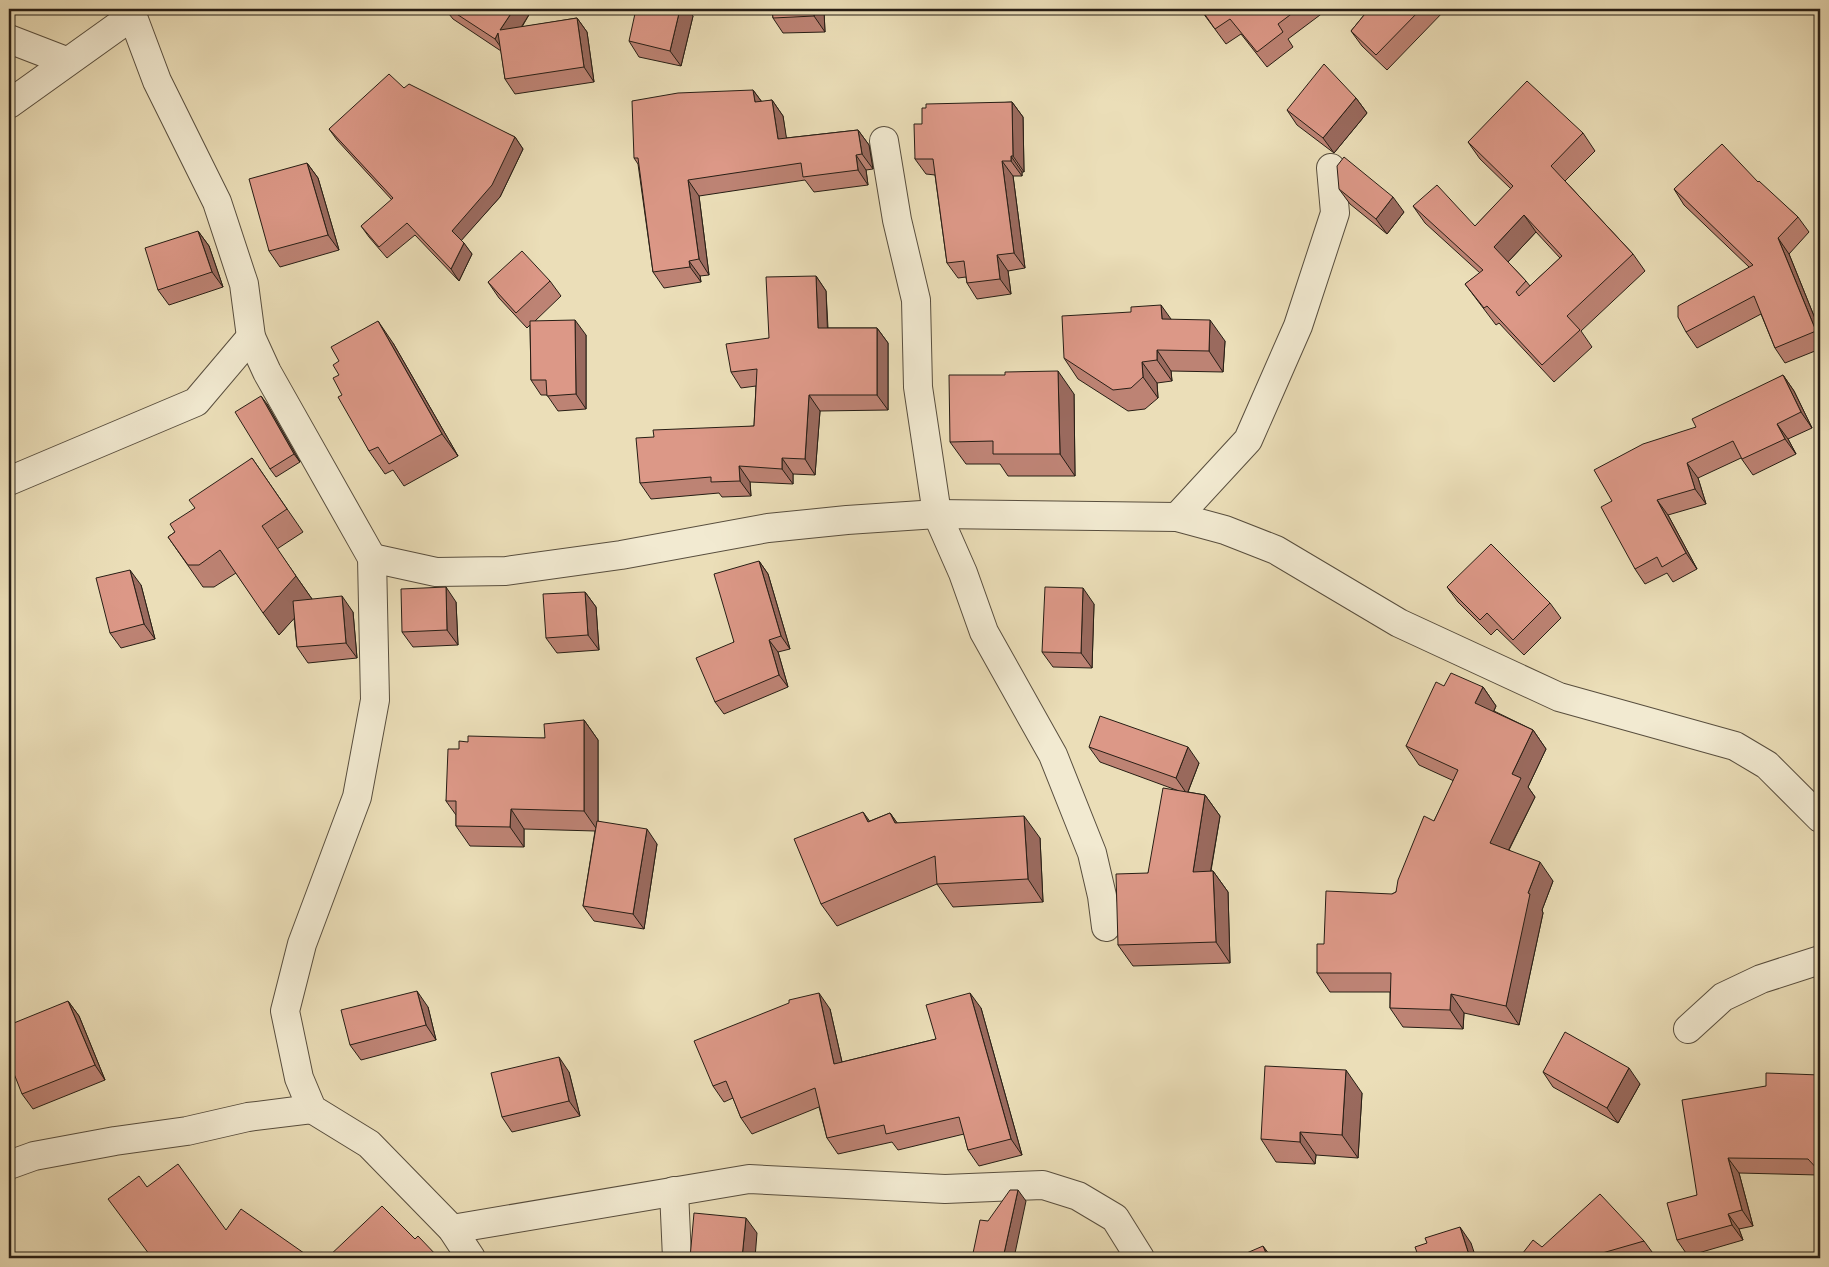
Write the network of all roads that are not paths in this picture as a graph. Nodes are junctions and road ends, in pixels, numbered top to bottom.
1 (131, 13) edge
2 (9, 39) edge
3 (66, 61) junction
4 (9, 104) edge
5 (884, 141) dead end
6 (1331, 168) dead end
7 (251, 336) junction
8 (9, 481) edge
9 (937, 514) junction
10 (1177, 517) junction
11 (372, 558) junction
12 (1820, 818) edge
13 (1106, 927) dead end
14 (1820, 960) edge
15 (1688, 1029) dead end
16 (312, 1109) junction
17 (9, 1165) edge
18 (674, 1191) junction
19 (452, 1229) junction
20 (471, 1258) edge
21 (678, 1258) edge
22 (1140, 1258) edge

1 - 3 street
1 - 7 street
2 - 3 street
3 - 4 street
5 - 9 street
6 - 10 street
7 - 8 street
7 - 11 street
9 - 10 street
9 - 11 street
9 - 13 street
10 - 12 street
11 - 16 street
14 - 15 street
16 - 17 street
16 - 19 street
18 - 19 street
18 - 21 street
18 - 22 street
19 - 20 street

